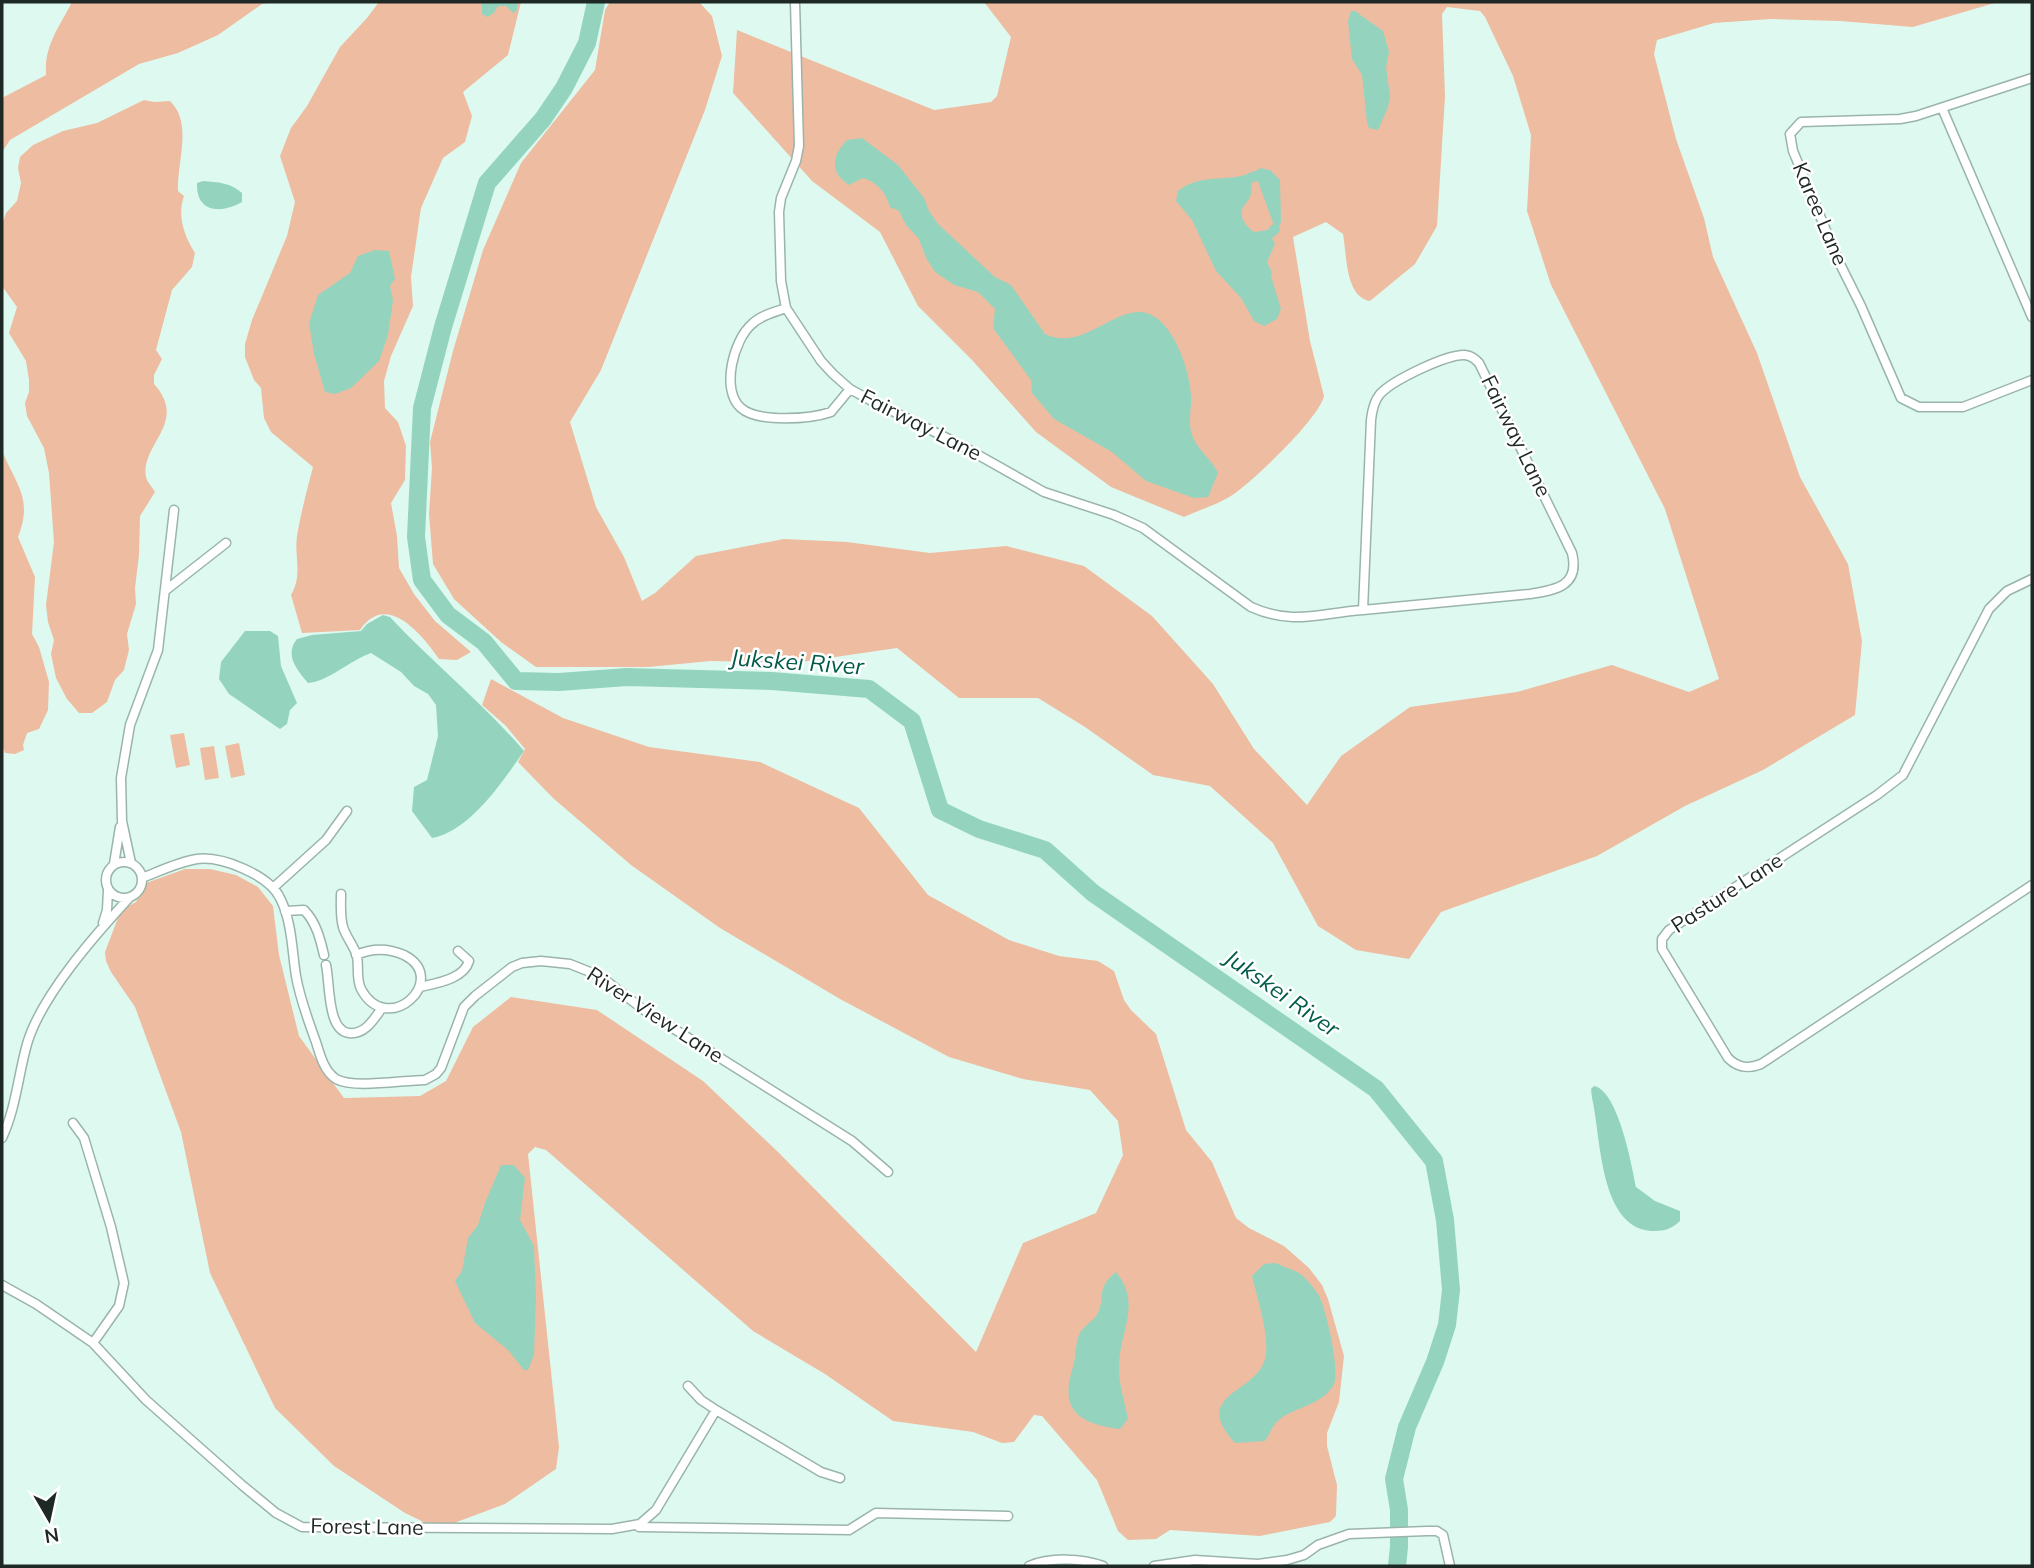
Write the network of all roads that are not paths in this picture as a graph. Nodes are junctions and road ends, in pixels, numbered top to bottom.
1 (795, 2) edge
2 (2032, 78) edge
3 (1942, 108) junction
4 (786, 308) junction
5 (2032, 317) edge
6 (2032, 380) edge
7 (849, 389) junction
8 (174, 510) dead end
9 (226, 543) dead end
10 (2032, 579) edge
11 (166, 590) junction
12 (1363, 610) junction
13 (347, 811) dead end
14 (122, 821) junction
15 (131, 863) junction
16 (114, 864) junction
17 (142, 878) junction
18 (2032, 886) edge
19 (273, 888) junction
20 (108, 890) junction
21 (341, 894) dead end
22 (129, 898) junction
23 (285, 911) junction
24 (102, 926) junction
25 (458, 951) dead end
26 (324, 955) dead end
27 (356, 955) junction
28 (326, 965) dead end
29 (420, 987) junction
30 (382, 1007) junction
31 (73, 1123) dead end
32 (2, 1138) edge
33 (888, 1172) dead end
34 (2, 1284) edge
35 (93, 1343) junction
36 (688, 1386) dead end
37 (716, 1410) junction
38 (840, 1478) dead end
39 (1008, 1516) dead end
40 (629, 1527) junction
41 (1029, 1566) edge
42 (1103, 1566) edge
43 (1154, 1566) edge
44 (1450, 1566) edge

1 - 4 street, Fairway Lane
2 - 3 street, Karee Lane
3 - 5 street
3 - 6 street, Karee Lane
4 - 7 street, Fairway Lane
4 - 7 street
7 - 12 street, Fairway Lane
8 - 11 street
9 - 11 street
10 - 18 street, Pasture Lane
11 - 14 street
12 - 12 street, Fairway Lane
13 - 19 street
14 - 15 street
14 - 16 street
15 - 16 street
15 - 17 street
16 - 20 street
17 - 19 street
17 - 22 street
19 - 23 street, River View Lane
20 - 22 street
20 - 24 street
21 - 27 street
22 - 24 street
23 - 26 street
23 - 33 street, River View Lane
24 - 32 street
25 - 29 street
27 - 29 street
27 - 30 street
28 - 30 street
29 - 30 street
31 - 35 street
34 - 35 street, Forest Lane
35 - 40 street, Forest Lane
36 - 37 street
37 - 38 street
37 - 40 street
39 - 40 street, Forest Lane
41 - 42 street
43 - 44 street

